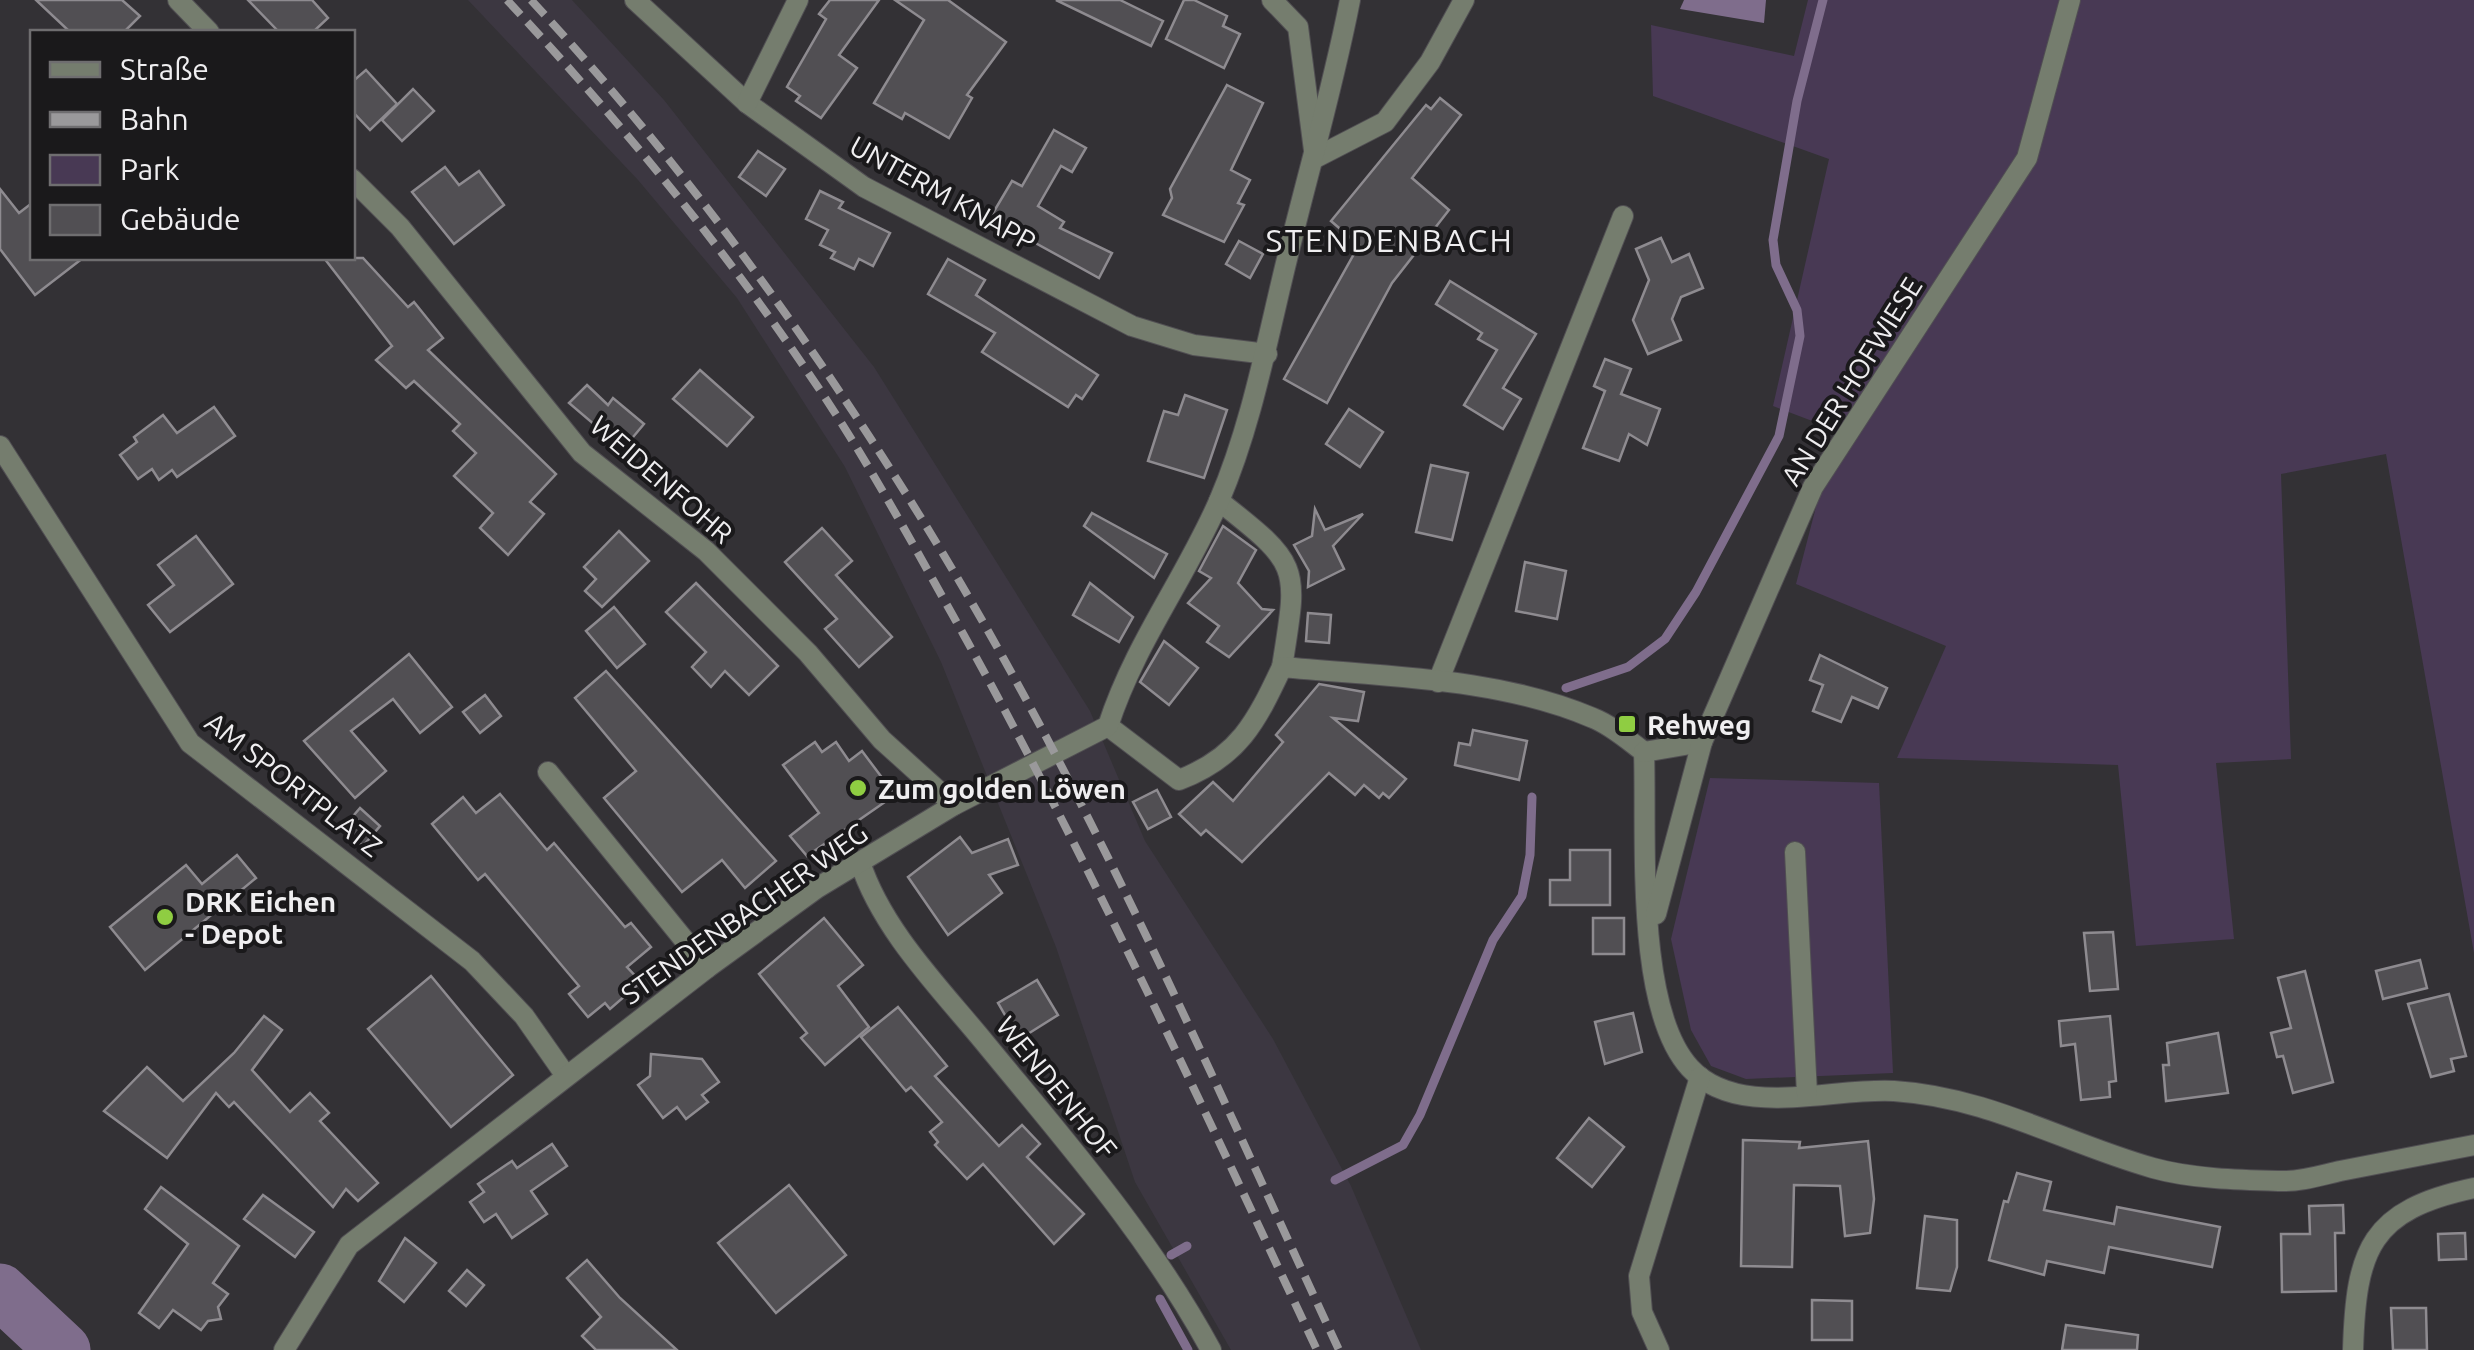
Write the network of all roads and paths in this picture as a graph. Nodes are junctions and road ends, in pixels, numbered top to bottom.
1 (178, 0) edge
2 (635, 0) edge
3 (798, 0) edge
4 (1272, 0) edge
5 (1350, 0) edge
6 (1464, 0) edge
7 (2070, 0) edge
8 (207, 30) edge
9 (747, 103) junction
10 (1315, 158) junction
11 (355, 182) edge
12 (1623, 216) dead end
13 (1267, 354) junction
14 (0, 446) edge
15 (1219, 501) junction
16 (1282, 667) junction
17 (1438, 682) junction
18 (1108, 726) junction
19 (1702, 742) junction
20 (1644, 752) junction
21 (548, 772) dead end
22 (954, 806) junction
23 (1795, 852) dead end
24 (860, 862) junction
25 (1650, 937) junction
26 (706, 968) junction
27 (566, 1076) junction
28 (1700, 1077) junction
29 (1807, 1094) junction
30 (2474, 1145) edge
31 (2474, 1188) edge
32 (284, 1350) edge
33 (1211, 1350) edge
34 (1659, 1350) edge
35 (2353, 1350) edge

1 - 8 street
2 - 9 street, UNTERM KNAPP
3 - 9 street
4 - 10 street
5 - 10 street
6 - 10 street
7 - 19 street, AN DER HOFWIESE
9 - 13 street, UNTERM KNAPP
10 - 13 street
11 - 22 street, WEIDENFOHR
12 - 17 street
13 - 15 street
14 - 27 street, AM SPORTPLATZ
15 - 16 street
15 - 18 street
16 - 17 street
16 - 18 street
17 - 20 street
18 - 22 street, STENDENBACHER WEG
19 - 20 street
19 - 25 street, AN DER HOFWIESE
20 - 25 street
21 - 26 street
22 - 24 street, STENDENBACHER WEG
23 - 29 street
24 - 26 street, STENDENBACHER WEG
24 - 33 street, WENDENHOF
25 - 28 street
26 - 27 street, STENDENBACHER WEG
27 - 32 street, STENDENBACHER WEG
28 - 29 street
28 - 34 street
29 - 30 street
31 - 35 street

